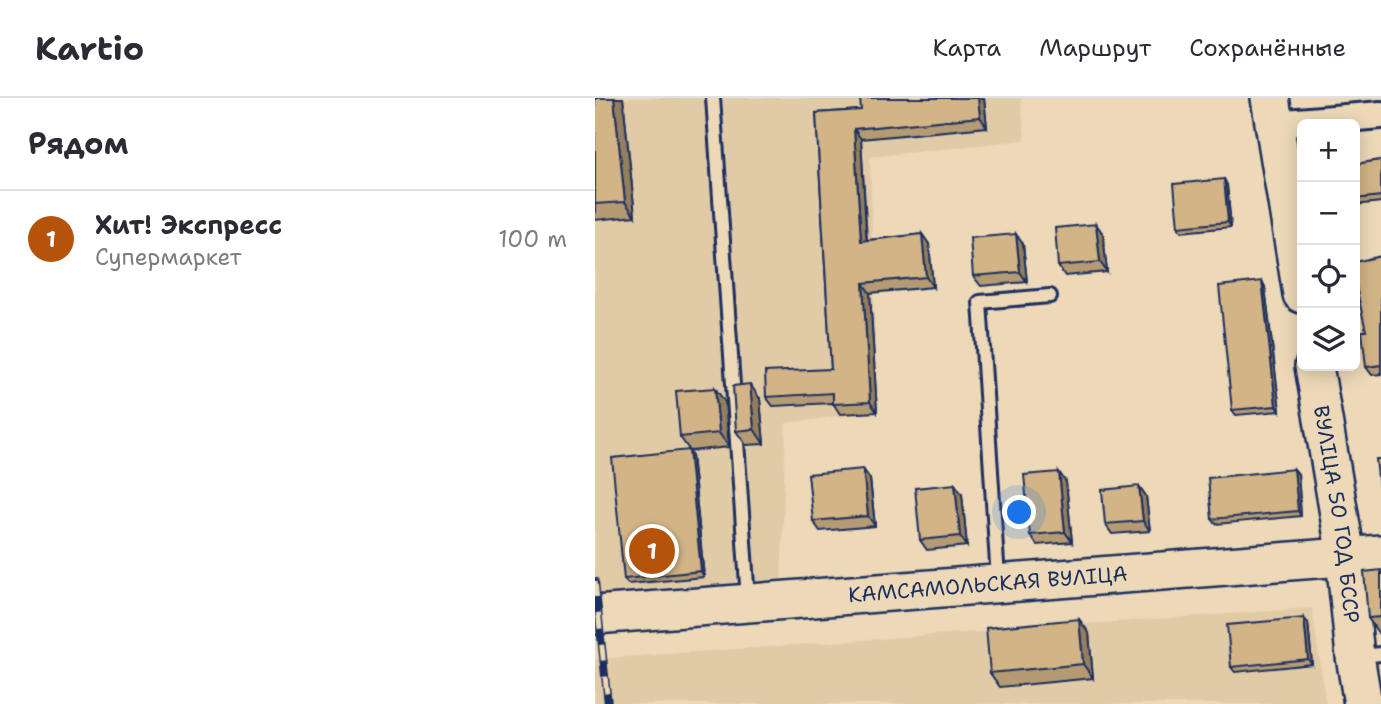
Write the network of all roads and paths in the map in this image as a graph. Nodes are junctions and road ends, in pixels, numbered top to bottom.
1 (713, 98) edge
2 (1272, 111) edge
3 (1381, 115) edge
4 (1297, 264) edge
5 (1050, 296) dead end
6 (1315, 371) edge
7 (1381, 554) edge
8 (1345, 555) junction
9 (998, 583) junction
10 (748, 603) junction
11 (595, 615) edge
12 (1368, 655) edge
13 (1363, 704) edge

1 - 10 lane
2 - 3 street
2 - 4 main road
5 - 9 lane
6 - 8 main road, ВУЛІЦА 50 ГОД БССР
7 - 8 main road, КАМСАМОЛЬСКАЯ ВУЛІЦА
8 - 9 main road, КАМСАМОЛЬСКАЯ ВУЛІЦА
8 - 12 main road, ВУЛІЦА 50 ГОД БССР
9 - 10 main road, КАМСАМОЛЬСКАЯ ВУЛІЦА
10 - 11 main road, КАМСАМОЛЬСКАЯ ВУЛІЦА
12 - 13 main road, ВУЛІЦА 50 ГОД БССР

